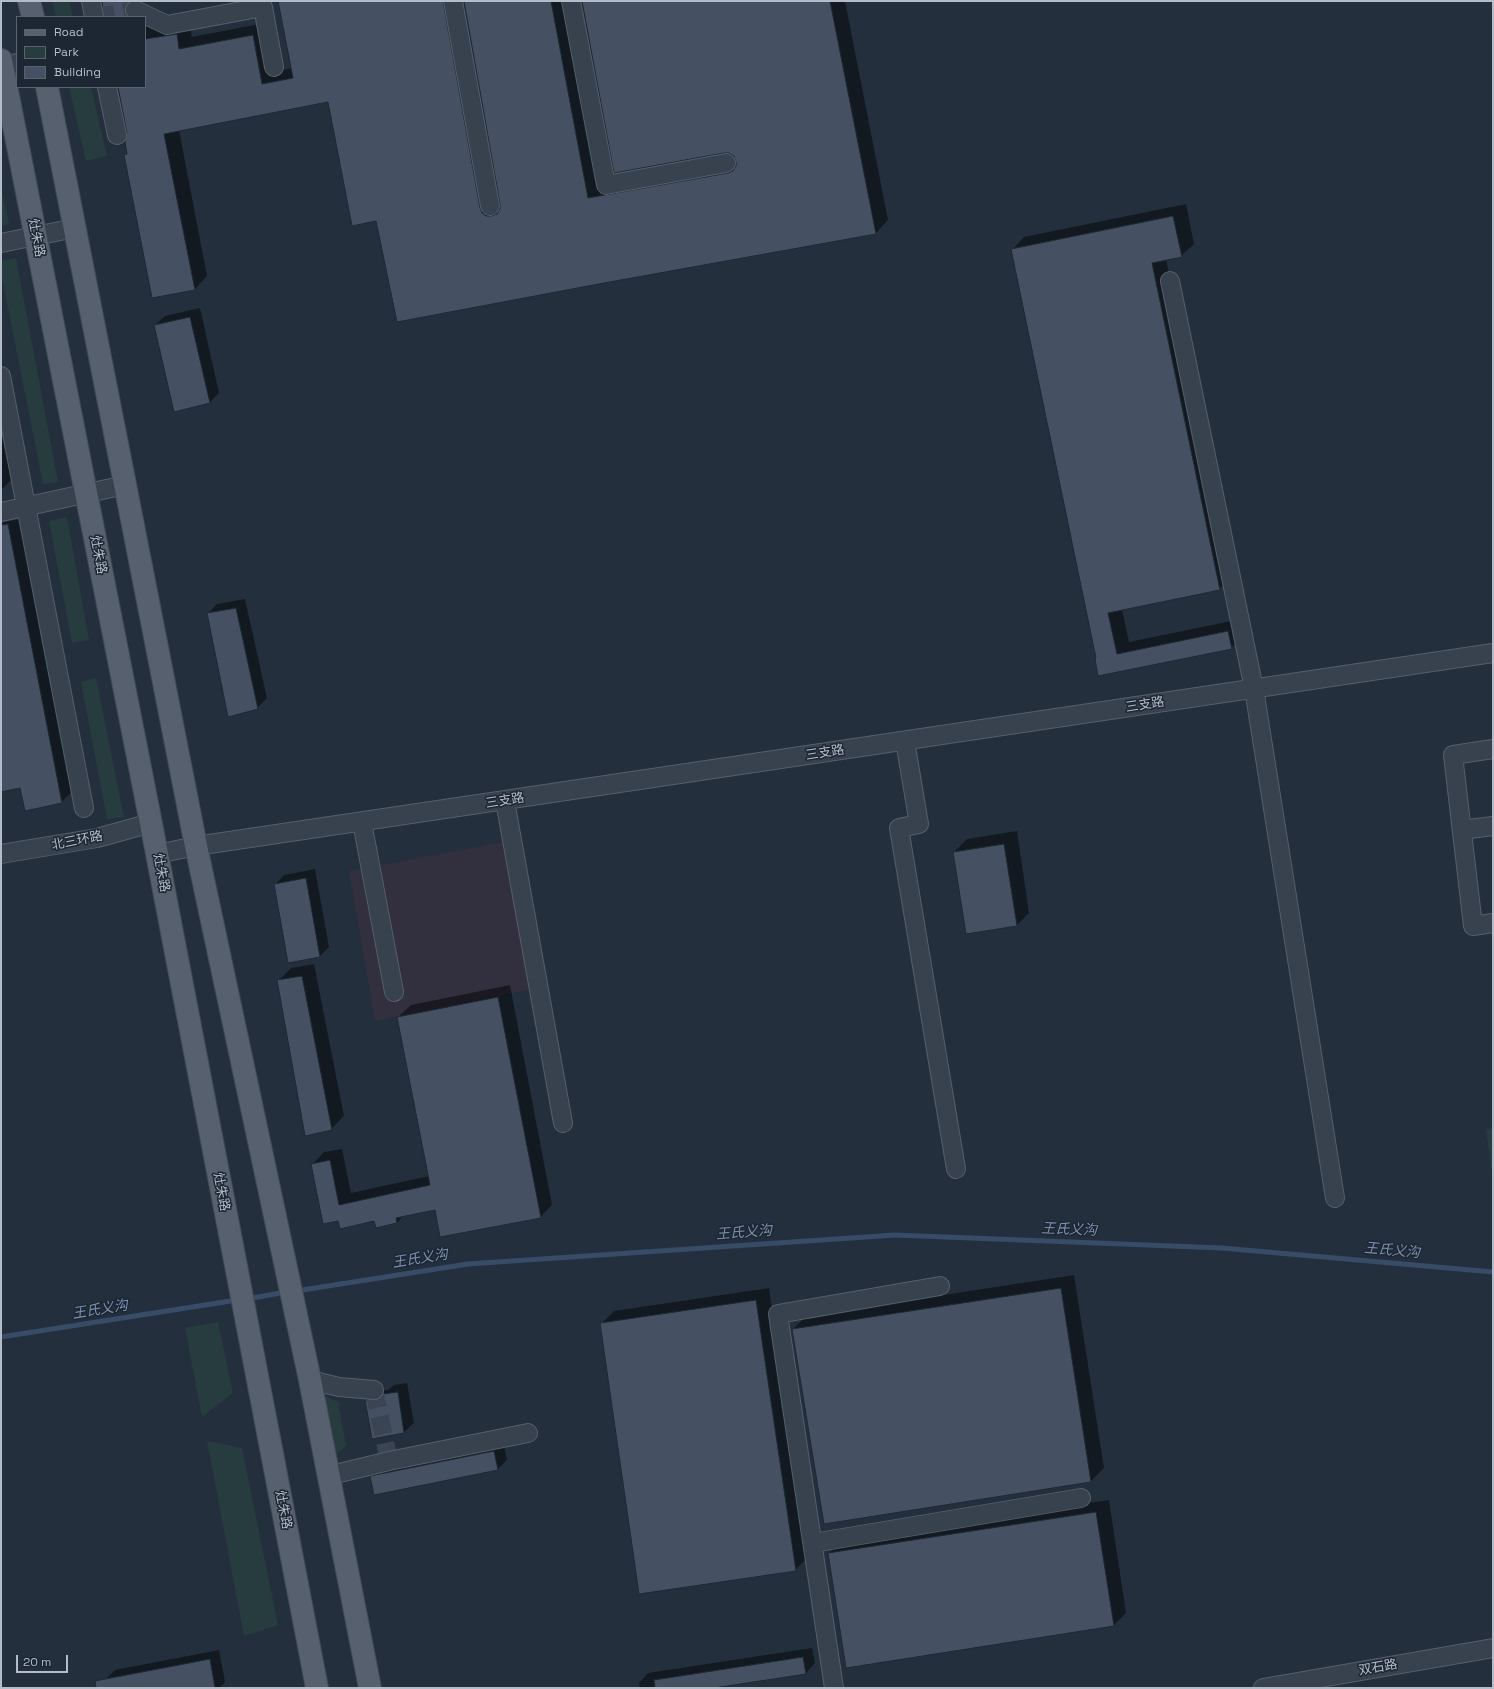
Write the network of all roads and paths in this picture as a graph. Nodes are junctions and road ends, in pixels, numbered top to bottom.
1 (29, 1) edge
2 (91, 1) edge
3 (453, 1) edge
4 (570, 1) edge
5 (135, 10) tunnel mouth
6 (33, 16) edge
7 (94, 16) edge
8 (7, 63) edge
9 (274, 67) dead end
10 (47, 88) edge
11 (107, 88) edge
12 (117, 135) dead end
13 (726, 163) dead end
14 (490, 206) dead end
15 (75, 228) junction
16 (36, 235) junction
17 (1, 243) edge
18 (1170, 281) dead end
19 (1, 376) edge
20 (5, 419) edge
21 (125, 485) junction
22 (86, 492) junction
23 (26, 507) junction
24 (1, 512) edge
25 (1493, 653) edge
26 (1254, 689) junction
27 (905, 741) junction
28 (1493, 749) edge
29 (505, 801) junction
30 (84, 808) dead end
31 (151, 822) junction
32 (362, 822) junction
33 (1493, 826) edge
34 (1462, 830) junction
35 (196, 846) junction
36 (1, 854) edge
37 (157, 854) junction
38 (1493, 923) edge
39 (394, 992) dead end
40 (563, 1123) dead end
41 (956, 1169) dead end
42 (1335, 1198) dead end
43 (940, 1286) dead end
44 (310, 1380) junction
45 (374, 1390) dead end
46 (528, 1433) dead end
47 (327, 1476) junction
48 (1081, 1498) dead end
49 (812, 1543) junction
50 (1492, 1652) edge
51 (1289, 1686) edge
52 (317, 1688) edge
53 (370, 1688) edge
54 (834, 1688) edge
55 (1263, 1688) edge

1 - 6 main road
2 - 7 street
3 - 14 street
4 - 13 street
5 - 9 street
8 - 16 main road, 灶朱路
10 - 15 main road
11 - 12 street
15 - 16 street
15 - 21 main road
16 - 17 street
16 - 22 main road, 灶朱路
18 - 26 street
19 - 20 street
20 - 23 street
21 - 22 street
21 - 35 main road
22 - 23 street
22 - 31 main road, 灶朱路
23 - 24 street
23 - 30 street
25 - 26 street, 三支路
26 - 27 street, 三支路
26 - 42 street
27 - 29 street, 三支路
27 - 41 street
28 - 34 street
29 - 32 street, 三支路
29 - 40 street
31 - 36 street, 北三环路
31 - 37 main road, 灶朱路
32 - 35 street, 三支路
32 - 39 street
33 - 34 street
34 - 38 street
35 - 37 street, 三支路
35 - 44 main road
37 - 52 main road, 灶朱路
43 - 49 street
44 - 45 street
44 - 47 main road
46 - 47 street
47 - 53 main road
48 - 49 street
49 - 54 street
50 - 51 street, 双石路
51 - 55 street, 双石路

